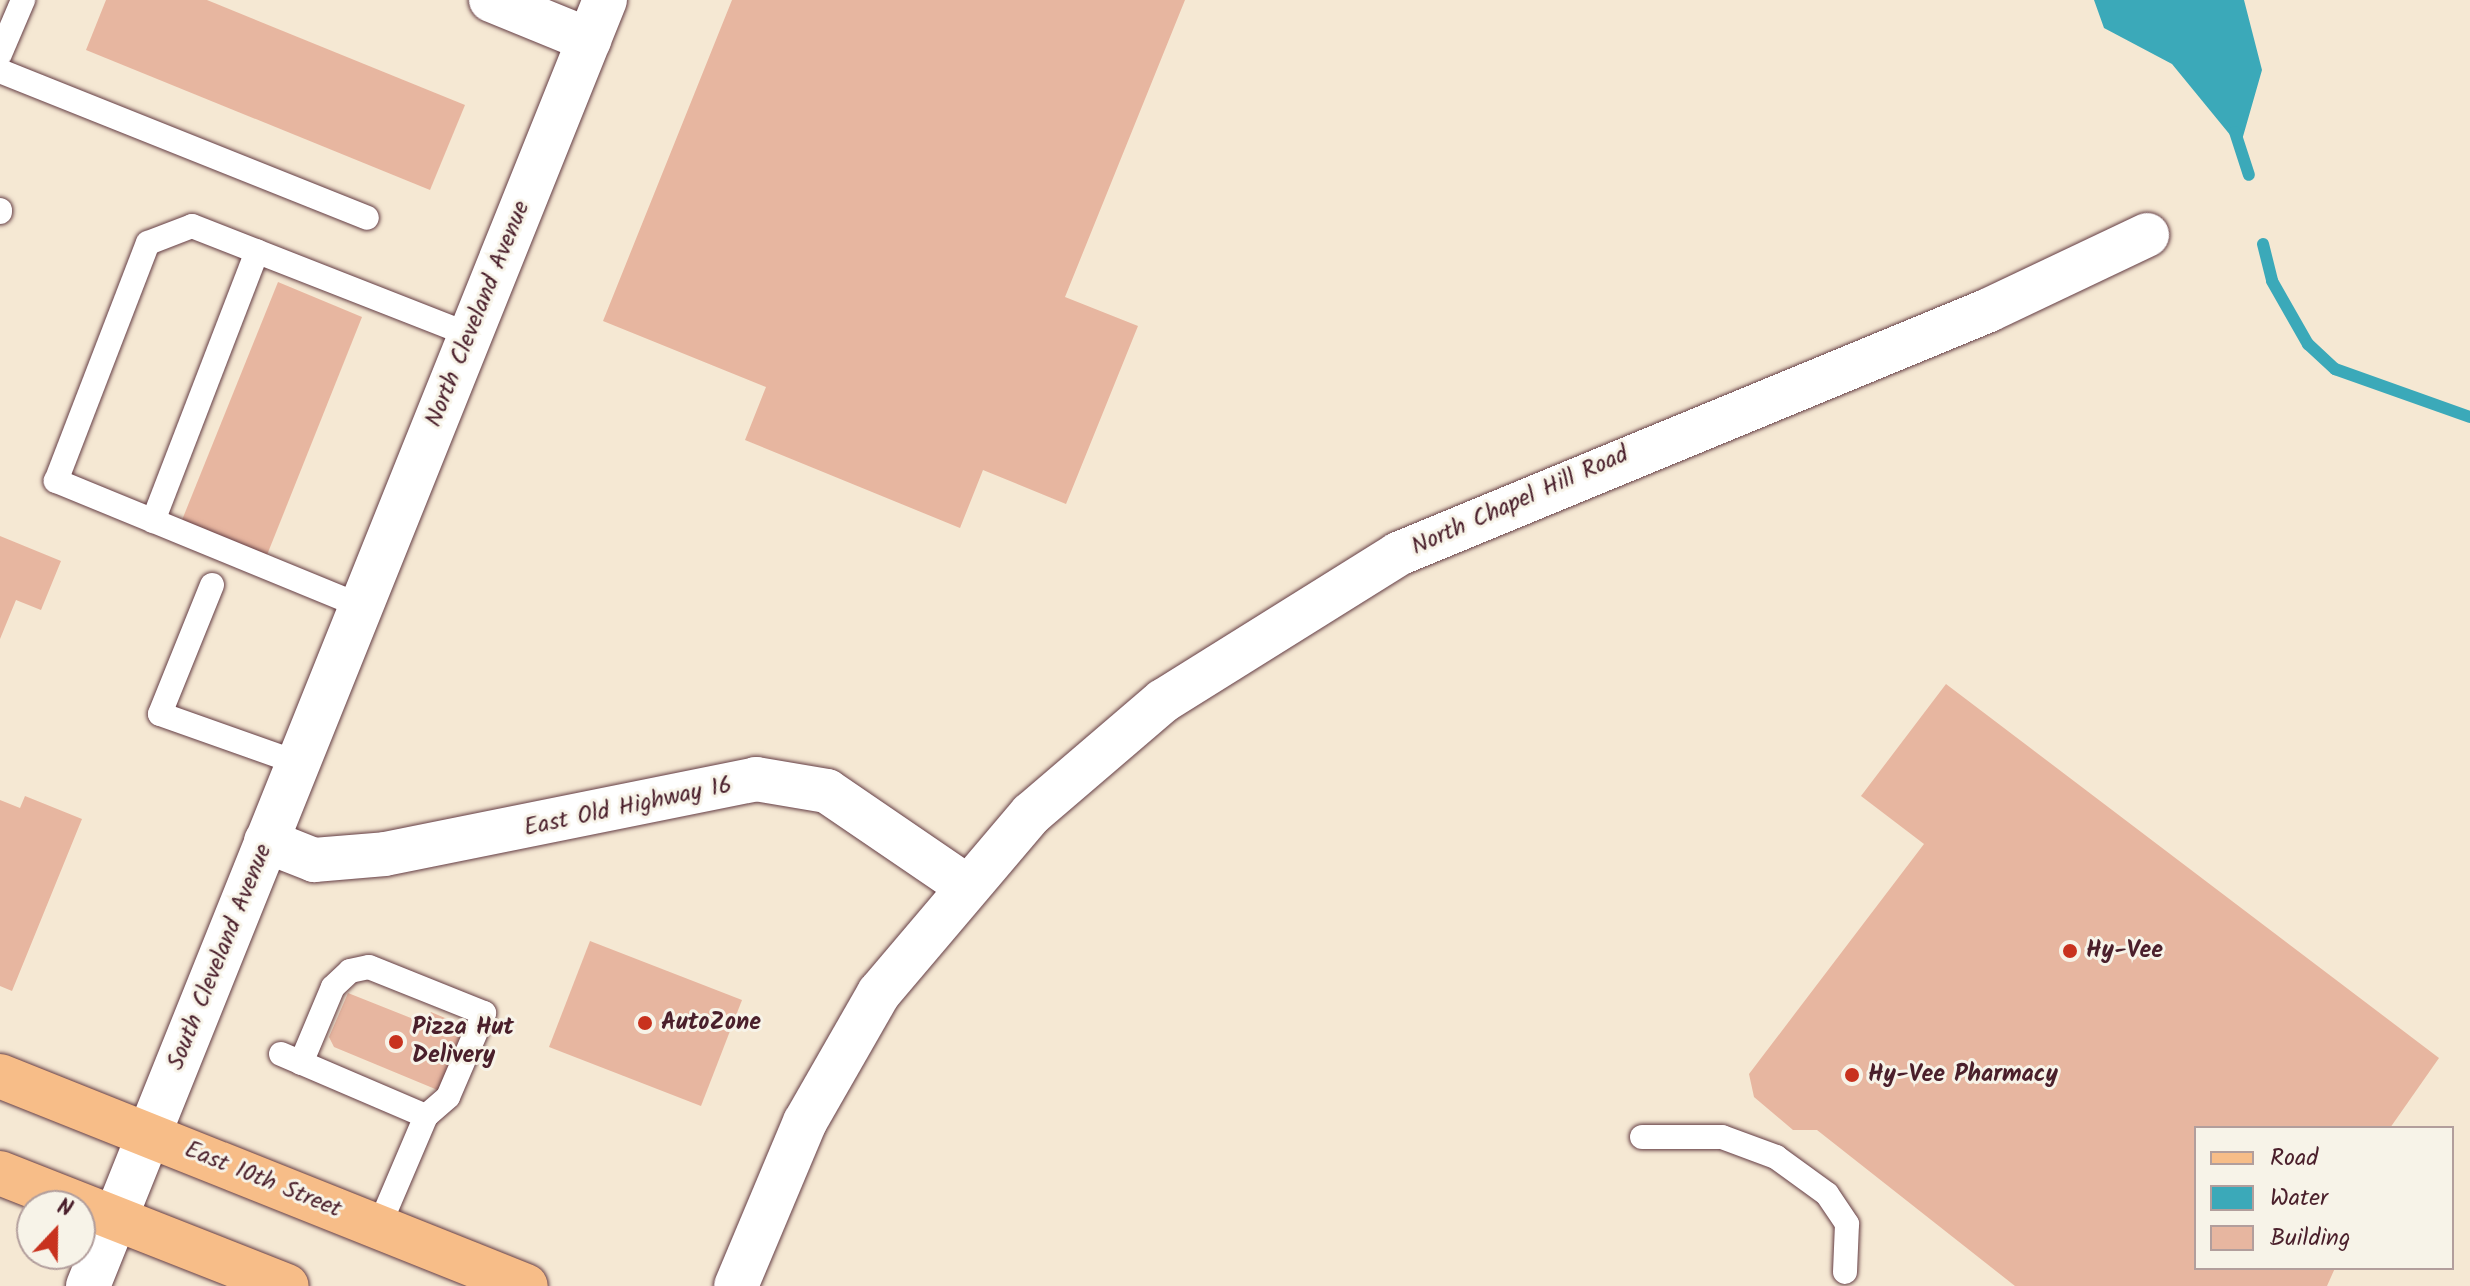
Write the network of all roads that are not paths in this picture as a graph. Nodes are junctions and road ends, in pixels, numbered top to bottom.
1 (23, 0) edge
2 (491, 0) edge
3 (605, 0) edge
4 (589, 40) junction
5 (0, 54) edge
6 (0, 71) edge
7 (367, 218) dead end
8 (2147, 235) dead end
9 (257, 251) junction
10 (470, 335) junction
11 (153, 521) junction
12 (212, 585) dead end
13 (357, 617) junction
14 (298, 763) junction
15 (266, 841) junction
16 (965, 885) junction
17 (0, 1076) edge
18 (426, 1116) junction
19 (149, 1134) junction
20 (1642, 1137) dead end
21 (0, 1173) edge
22 (116, 1217) junction
23 (379, 1226) junction
24 (1845, 1272) dead end
25 (88, 1286) edge
26 (287, 1286) edge
27 (526, 1286) edge
28 (736, 1286) edge

1 - 5 lane
2 - 4 street
3 - 4 street, North Cleveland Avenue
4 - 10 street, North Cleveland Avenue
6 - 7 lane
8 - 16 street, North Chapel Hill Road
9 - 10 lane
9 - 11 lane
9 - 11 lane
10 - 13 street, North Cleveland Avenue
11 - 13 lane
12 - 14 lane
13 - 14 street, South Cleveland Avenue
14 - 15 street, South Cleveland Avenue
15 - 16 street, East Old Highway 16
15 - 19 street, South Cleveland Avenue
16 - 28 street, North Chapel Hill Road
17 - 19 main road, East 10th Street
18 - 18 lane
18 - 23 lane
19 - 22 street, South Cleveland Avenue
19 - 23 main road, East 10th Street
20 - 24 lane
21 - 22 main road
22 - 25 street, South Cleveland Avenue
22 - 26 main road
23 - 27 main road, East 10th Street

